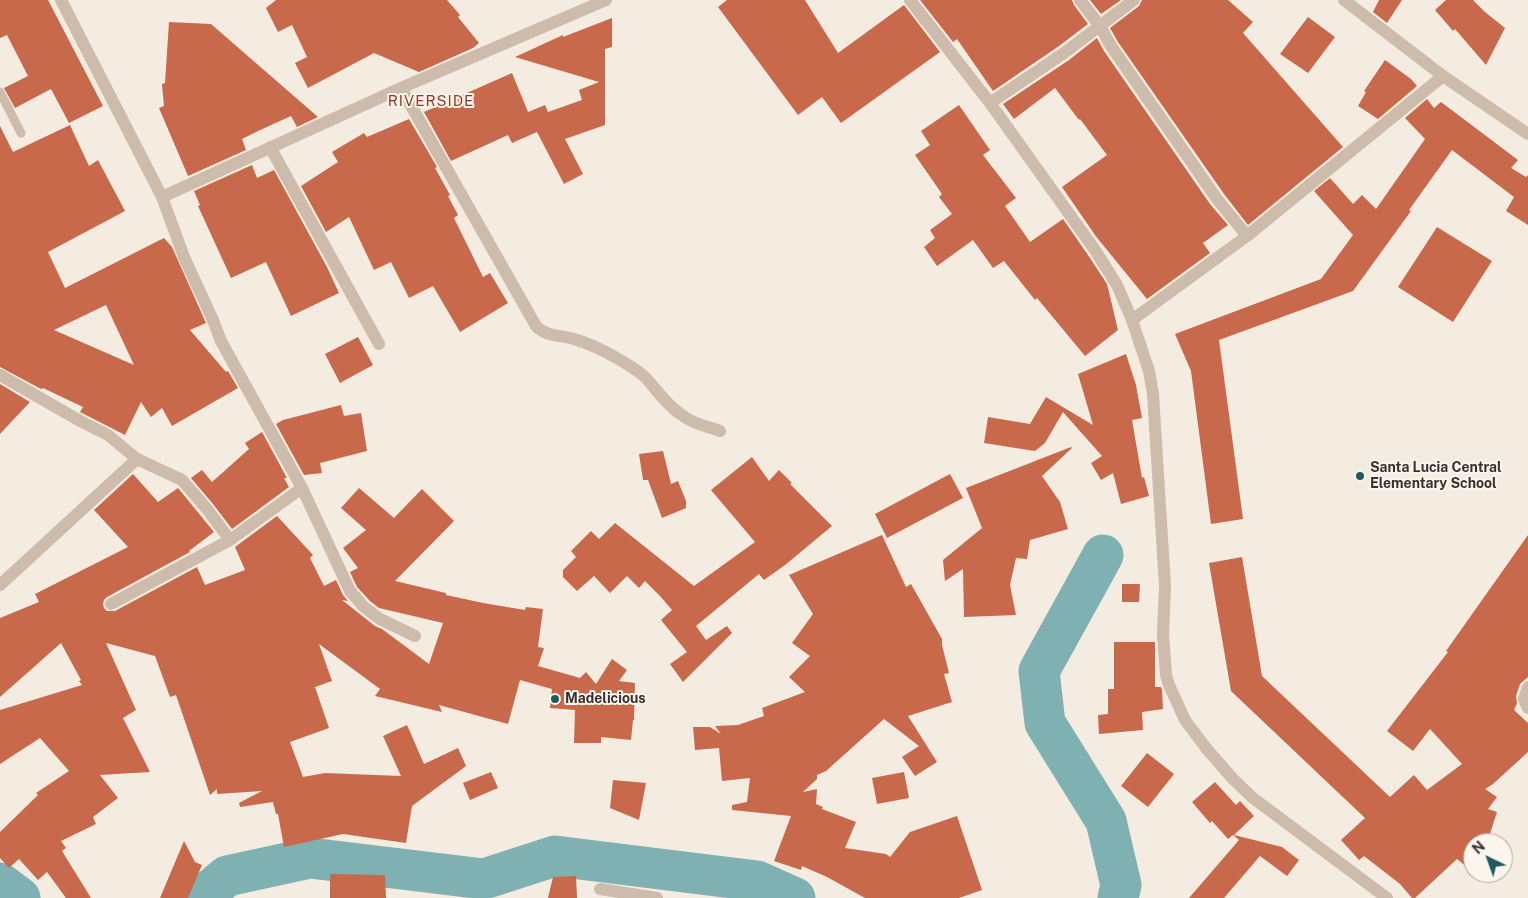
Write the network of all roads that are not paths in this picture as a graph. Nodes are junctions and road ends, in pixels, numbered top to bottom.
1 (61, 0) edge
2 (606, 0) edge
3 (910, 0) edge
4 (1080, 0) edge
5 (1134, 0) edge
6 (1344, 0) edge
7 (1100, 26) junction
8 (1443, 76) junction
9 (401, 88) junction
10 (0, 92) edge
11 (990, 103) junction
12 (21, 134) dead end
13 (1528, 134) edge
14 (270, 147) junction
15 (162, 197) junction
16 (1247, 236) junction
17 (1132, 320) junction
18 (379, 344) dead end
19 (0, 375) edge
20 (720, 431) dead end
21 (138, 459) junction
22 (302, 488) junction
23 (230, 540) junction
24 (0, 585) edge
25 (111, 604) dead end
26 (415, 636) dead end
27 (1528, 687) edge
28 (1528, 708) edge
29 (600, 889) dead end
30 (657, 898) edge
31 (1387, 898) edge

1 - 15 street
2 - 9 street
3 - 11 street
4 - 7 street
5 - 7 street
6 - 8 street
7 - 11 street
7 - 16 street
8 - 13 street
8 - 16 street
9 - 14 street
9 - 20 street
10 - 12 lane
11 - 17 street
14 - 15 street
14 - 18 street
15 - 22 street
16 - 17 street
17 - 31 street
19 - 21 street
21 - 23 street
21 - 24 street
22 - 23 street
22 - 26 street
23 - 25 street
27 - 28 street
29 - 30 street

